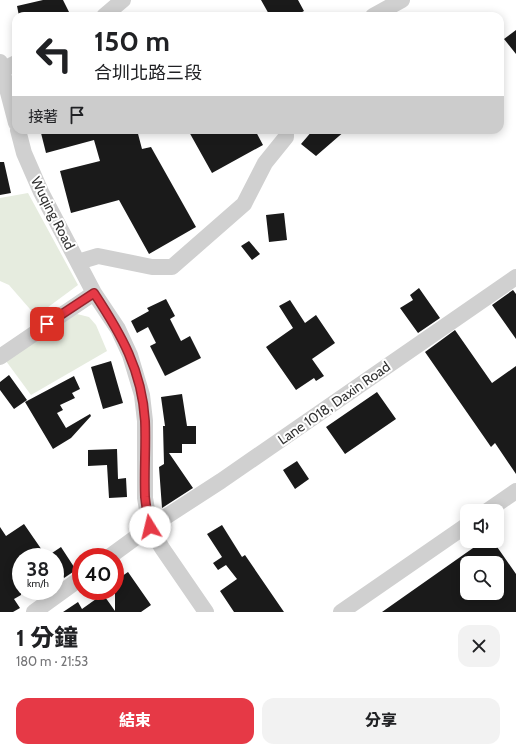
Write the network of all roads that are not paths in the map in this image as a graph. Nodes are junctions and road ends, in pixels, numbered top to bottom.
1 (402, 0) edge
2 (120, 1) edge
3 (108, 12) edge
4 (380, 12) edge
5 (12, 64) edge
6 (0, 65) edge
7 (12, 108) edge
8 (19, 134) edge
9 (286, 134) edge
10 (78, 262) junction
11 (516, 277) edge
12 (94, 293) junction
13 (0, 357) edge
14 (516, 491) edge
15 (497, 504) edge
16 (150, 527) junction
17 (460, 530) edge
18 (121, 548) edge
19 (72, 585) edge
20 (34, 612) edge
21 (206, 612) edge
22 (341, 612) edge

1 - 4 street
2 - 3 street
5 - 6 street
6 - 7 street
8 - 10 street, Wuqing Road
9 - 10 street
10 - 12 street, Wuqing Road
11 - 16 street, Lane 1018, Daxin Road
12 - 13 street
12 - 16 street, Wuqing Road
14 - 15 street
16 - 18 street, Lane 1018, Daxin Road
16 - 21 street, Wuqing Road
17 - 22 street
19 - 20 street

